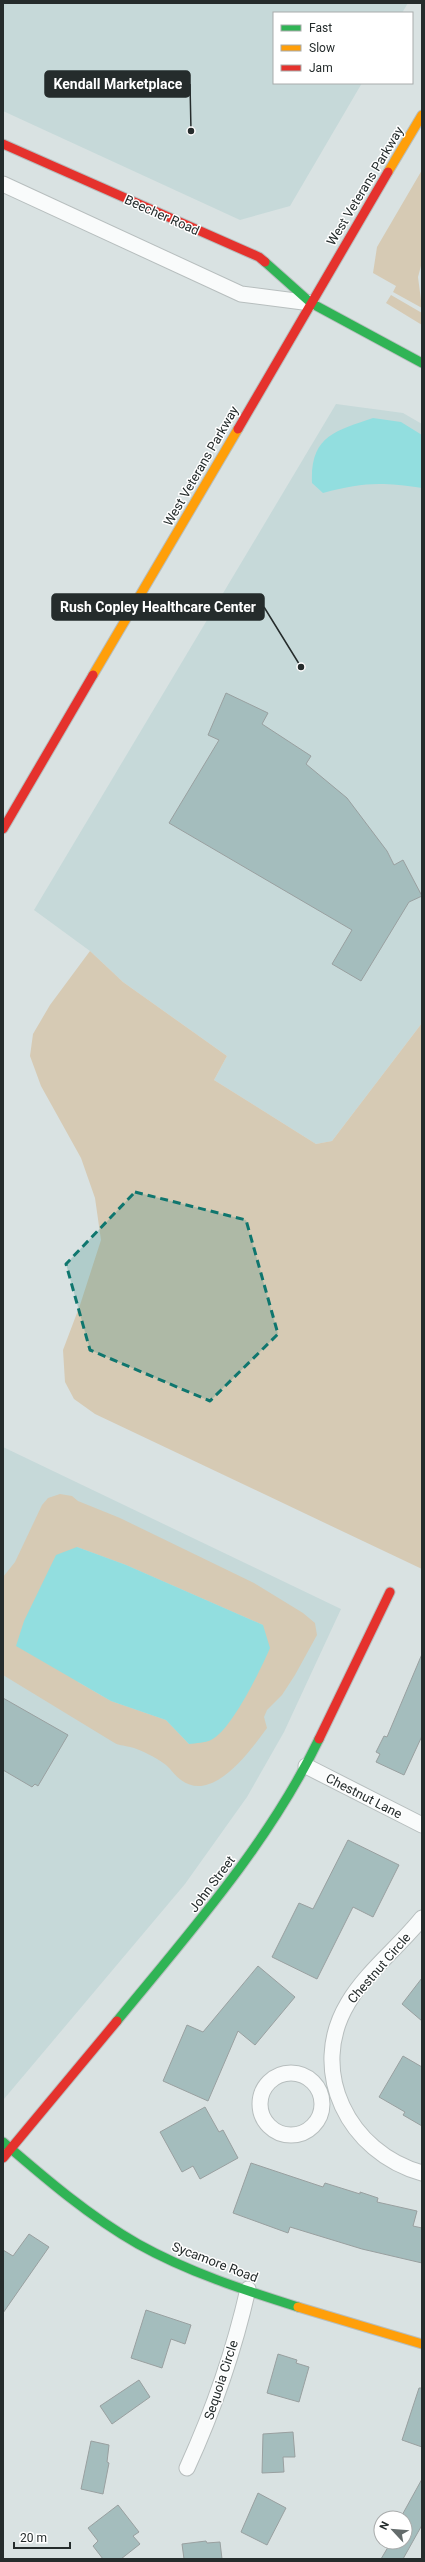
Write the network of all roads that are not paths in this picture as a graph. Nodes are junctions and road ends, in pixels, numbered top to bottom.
1 (422, 115) edge
2 (3, 144) edge
3 (3, 184) edge
4 (311, 303) junction
5 (422, 363) edge
6 (3, 829) edge
7 (390, 1592) dead end
8 (306, 1766) junction
9 (422, 1825) edge
10 (422, 1918) edge
11 (336, 2090) junction
12 (320, 2095) junction
13 (7, 2145) edge
14 (3, 2158) edge
15 (422, 2173) edge
16 (248, 2289) junction
17 (422, 2344) edge
18 (187, 2468) dead end

1 - 4 street, West Veterans Parkway
2 - 4 street, Beecher Road
3 - 4 street, Beecher Road
4 - 5 street, Beecher Road
4 - 6 street, West Veterans Parkway
7 - 8 street, John Street
8 - 9 street, Chestnut Lane
8 - 13 street, John Street
10 - 11 street, Chestnut Circle
11 - 12 street
11 - 15 street, Chestnut Circle
12 - 12 street
13 - 14 street, John Street
13 - 16 street, Sycamore Road
16 - 17 street, Sycamore Road
16 - 18 street, Sequoia Circle

